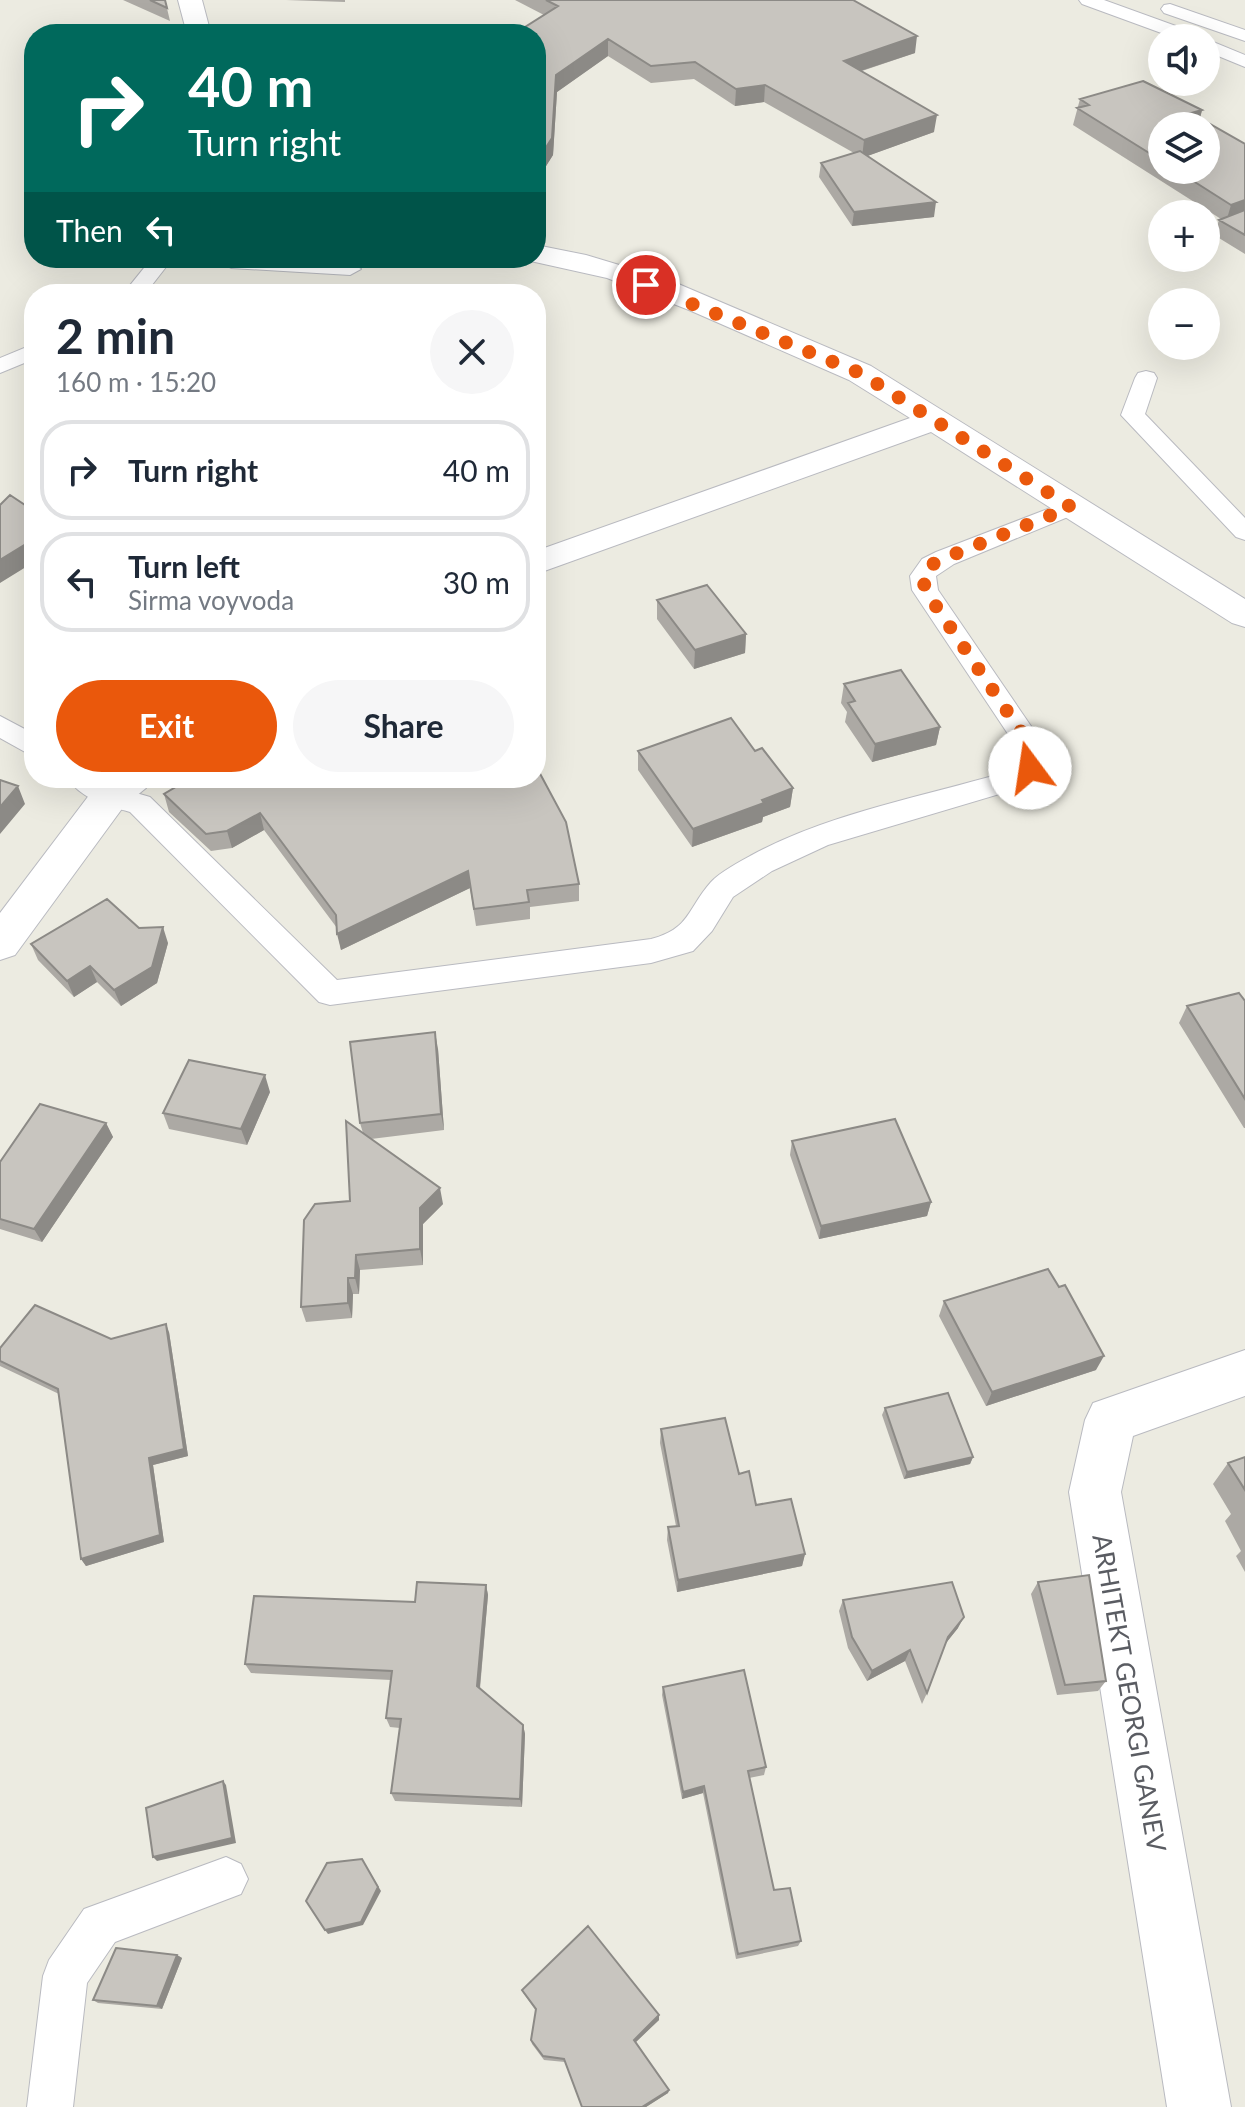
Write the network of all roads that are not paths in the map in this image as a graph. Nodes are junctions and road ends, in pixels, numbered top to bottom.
1 (190, 0) edge
2 (1088, 0) edge
3 (1158, 5) dead end
4 (196, 24) edge
5 (1154, 24) edge
6 (1245, 36) edge
7 (1220, 50) edge
8 (1245, 62) edge
9 (546, 256) edge
10 (155, 268) edge
11 (333, 268) edge
12 (350, 269) dead end
13 (142, 284) edge
14 (24, 355) edge
15 (0, 366) edge
16 (1146, 378) dead end
17 (937, 419) junction
18 (1071, 507) junction
19 (1245, 532) edge
20 (546, 559) edge
21 (1245, 615) edge
22 (0, 725) edge
23 (24, 741) edge
24 (105, 788) edge
25 (114, 788) edge
26 (0, 944) edge
27 (1245, 1373) edge
28 (226, 1879) dead end
29 (50, 2107) edge
30 (1199, 2107) edge

1 - 4 street
2 - 5 lane
3 - 6 lane
7 - 8 lane
9 - 17 street
10 - 13 lane
11 - 12 lane
14 - 15 lane
16 - 19 lane
17 - 18 street
17 - 20 street
18 - 21 street
18 - 25 lane
22 - 23 lane
24 - 26 street
27 - 30 street, ARHITEKT GEORGI GANEV
28 - 29 lane

